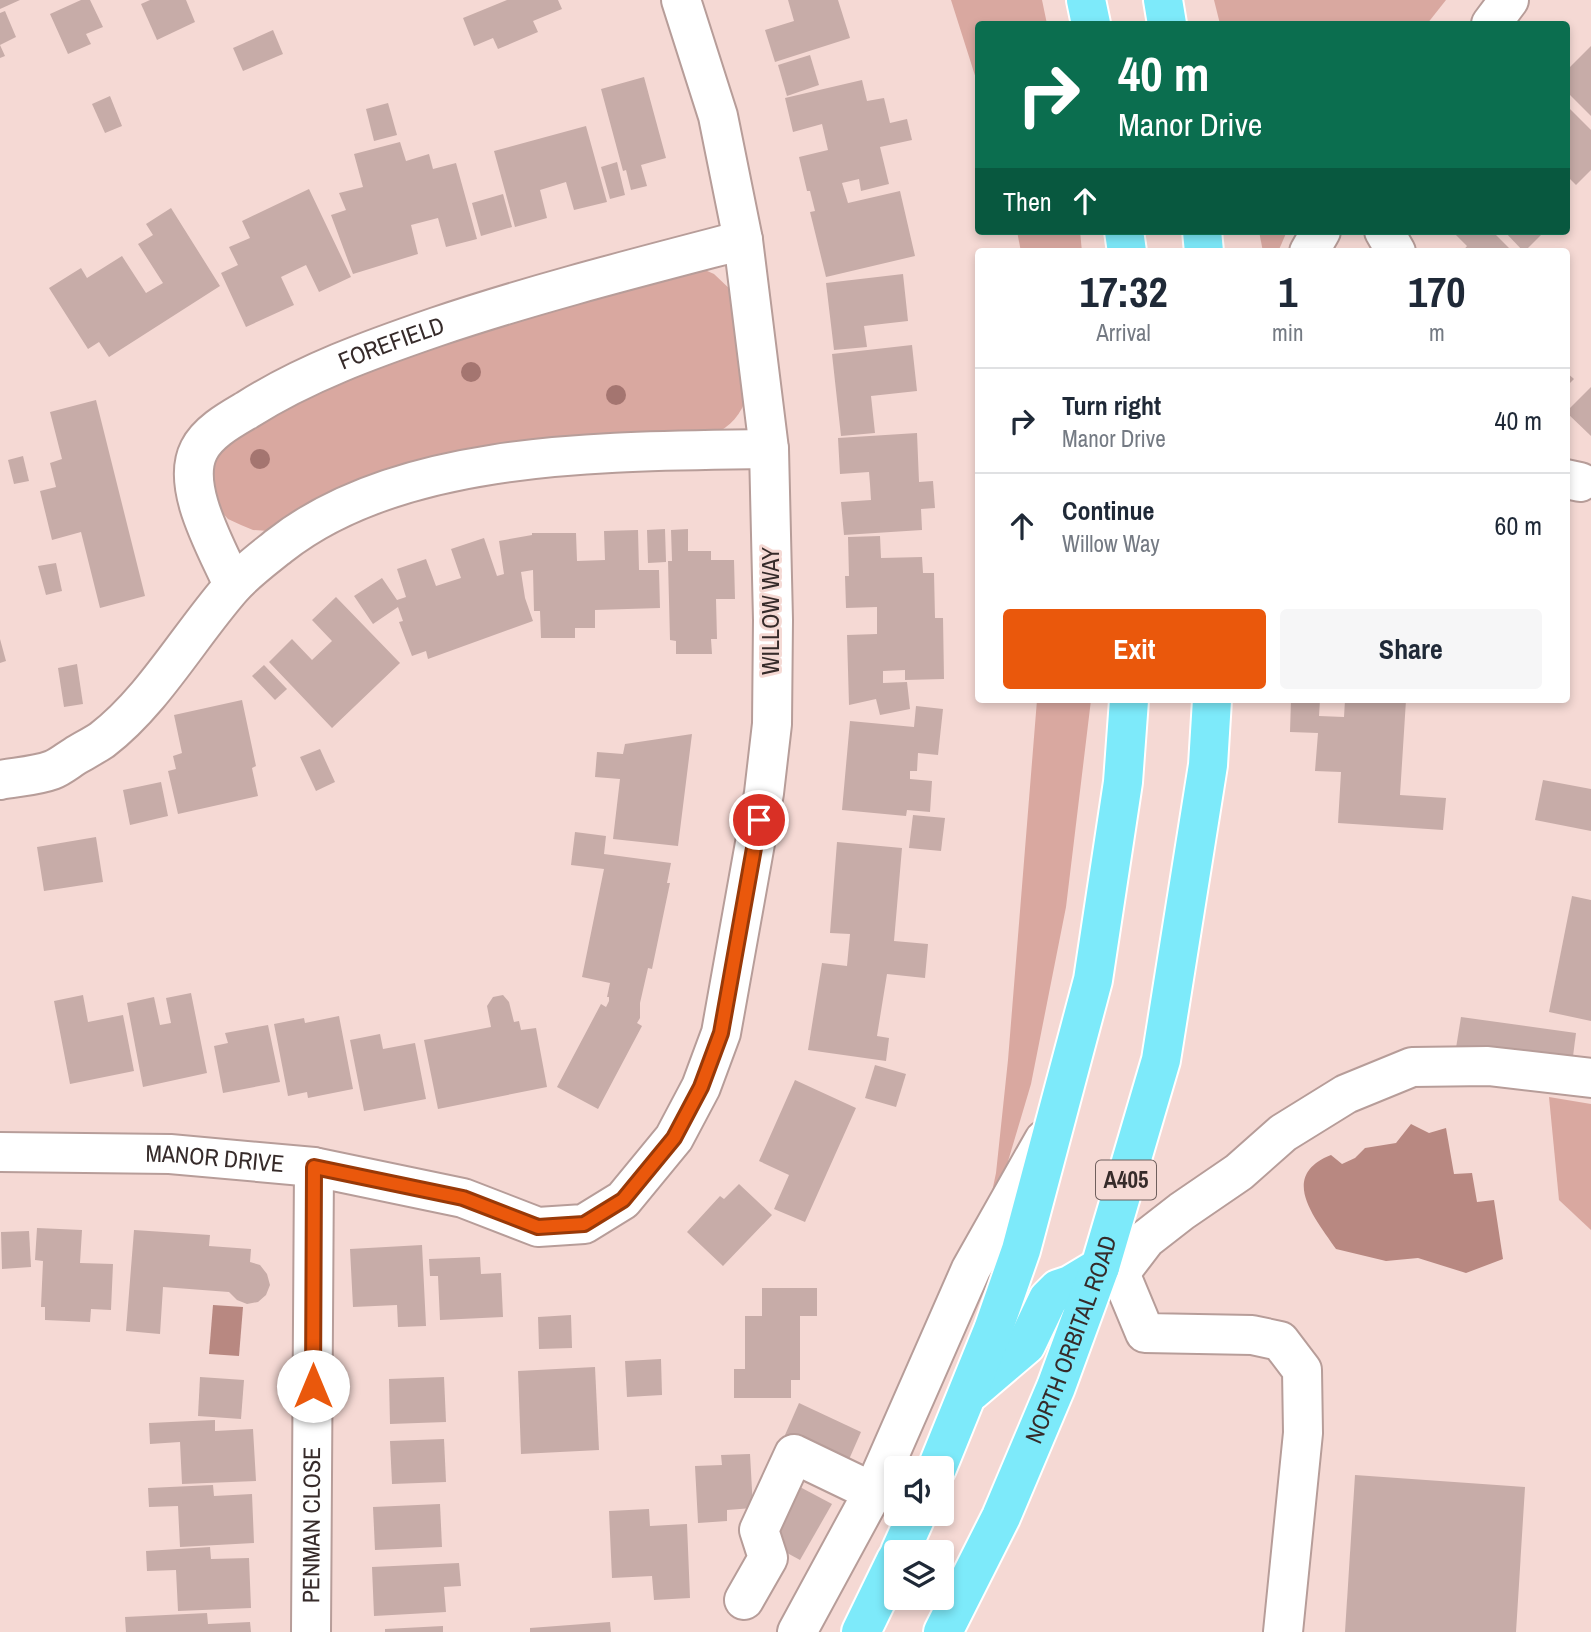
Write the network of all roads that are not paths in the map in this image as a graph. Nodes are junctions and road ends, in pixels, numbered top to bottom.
1 (681, 0) edge
2 (1086, 0) edge
3 (1163, 0) edge
4 (1509, 0) edge
5 (1090, 21) edge
6 (1166, 21) edge
7 (1492, 21) edge
8 (743, 240) junction
9 (769, 449) junction
10 (233, 585) junction
11 (1129, 703) edge
12 (1212, 703) edge
13 (0, 780) edge
14 (1591, 1078) edge
15 (1058, 1115) junction
16 (0, 1152) edge
17 (314, 1167) junction
18 (623, 1200) joint
19 (1110, 1270) junction
20 (968, 1394) junction
21 (942, 1456) edge
22 (873, 1492) junction
23 (884, 1585) edge
24 (744, 1600) dead end
25 (311, 1632) edge
26 (797, 1632) edge
27 (862, 1632) edge
28 (943, 1632) edge
29 (1283, 1632) edge

1 - 8 street, WILLOW WAY
2 - 5 highway
3 - 6 highway
4 - 7 street
8 - 9 street, WILLOW WAY
8 - 10 street, FOREFIELD
9 - 10 street
9 - 18 street, WILLOW WAY
10 - 13 street
11 - 15 highway
12 - 19 highway, NORTH ORBITAL ROAD / A405
14 - 19 street
15 - 20 highway
15 - 22 street
16 - 17 street, MANOR DRIVE
17 - 18 street, MANOR DRIVE
17 - 25 street, PENMAN CLOSE
19 - 20 highway
19 - 28 highway, NORTH ORBITAL ROAD / A405
19 - 29 street
20 - 21 highway
22 - 24 street
22 - 26 street
23 - 27 highway

